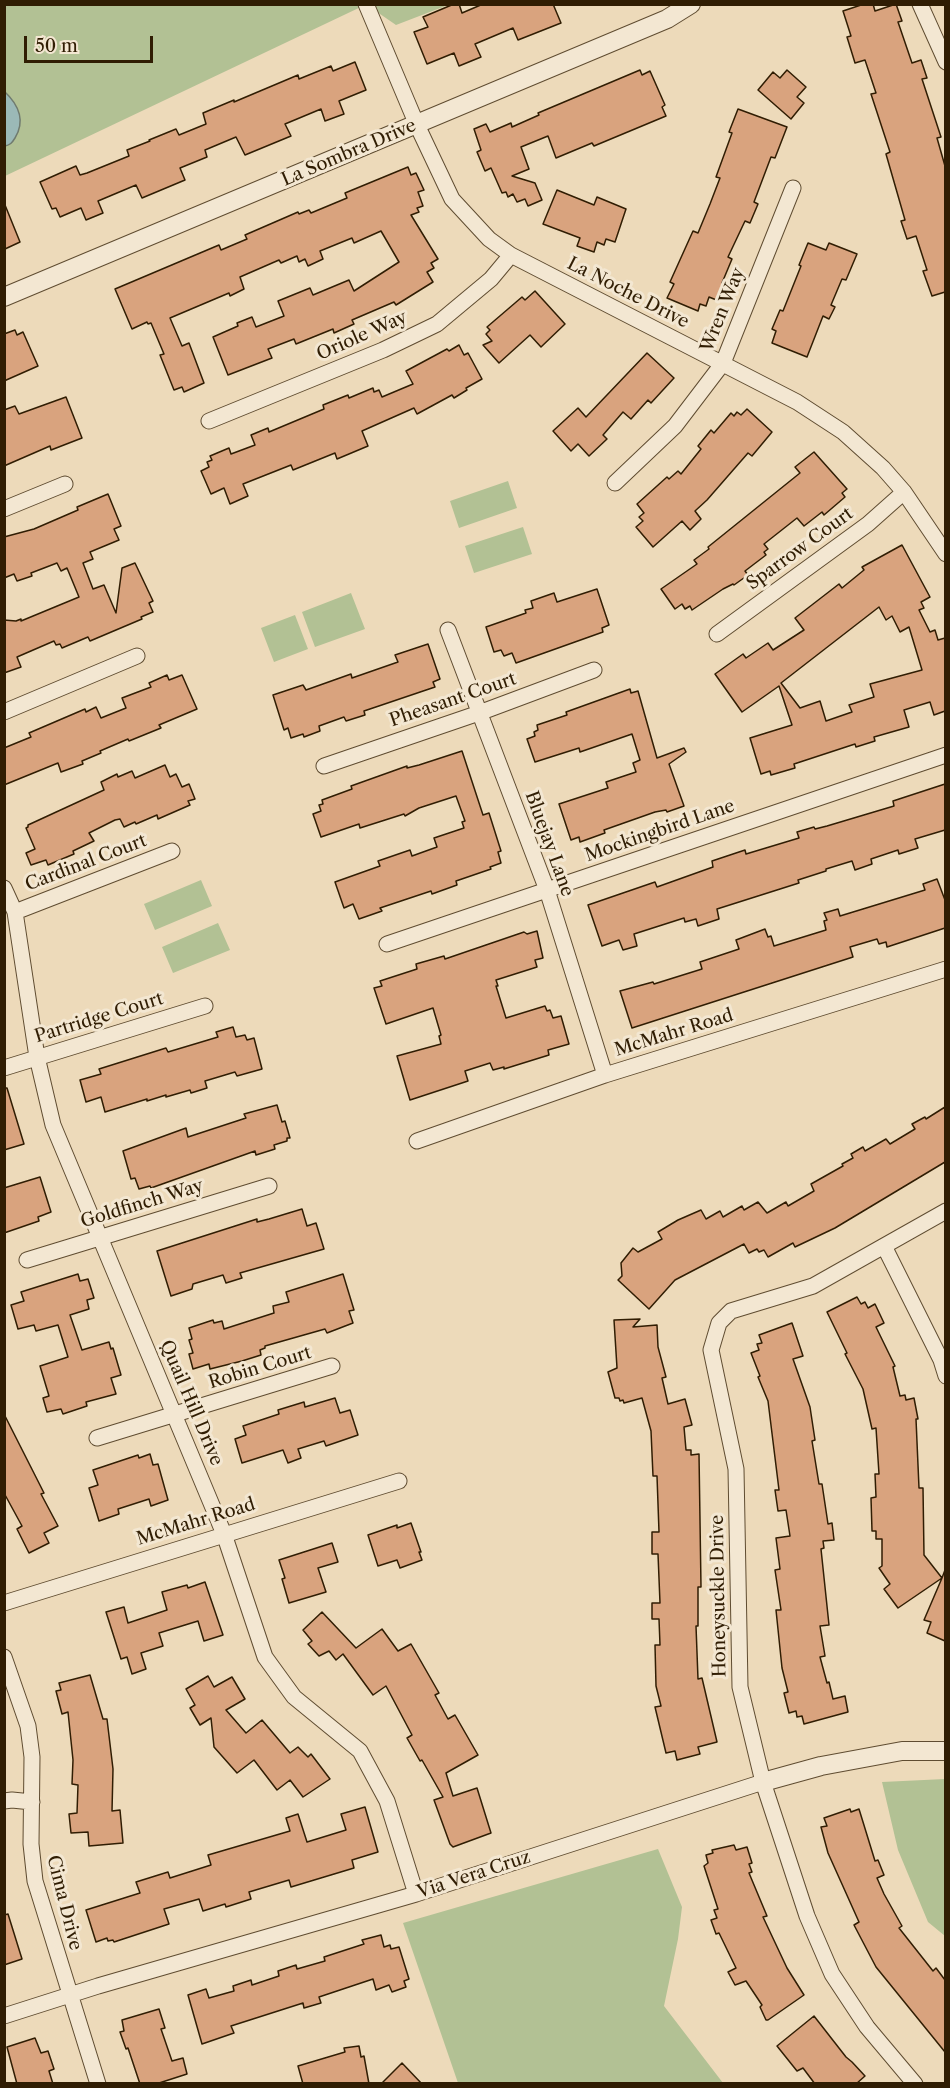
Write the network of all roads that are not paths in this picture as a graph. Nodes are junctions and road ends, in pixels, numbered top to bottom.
1 (366, 4) edge
2 (691, 4) edge
3 (920, 4) edge
4 (945, 62) edge
5 (417, 125) junction
6 (793, 188) dead end
7 (511, 255) junction
8 (4, 297) edge
9 (723, 363) junction
10 (209, 421) dead end
11 (615, 483) dead end
12 (65, 484) dead end
13 (904, 492) junction
14 (4, 509) edge
15 (945, 554) edge
16 (448, 630) dead end
17 (717, 634) dead end
18 (137, 656) dead end
19 (594, 670) dead end
20 (4, 712) edge
21 (479, 713) junction
22 (945, 755) edge
23 (324, 766) dead end
24 (172, 851) dead end
25 (4, 888) edge
26 (547, 890) junction
27 (15, 912) junction
28 (387, 944) dead end
29 (945, 969) edge
30 (205, 1005) dead end
31 (38, 1057) junction
32 (4, 1068) edge
33 (605, 1075) junction
34 (417, 1141) dead end
35 (269, 1186) dead end
36 (945, 1211) edge
37 (100, 1238) junction
38 (884, 1246) junction
39 (27, 1260) dead end
40 (332, 1366) dead end
41 (945, 1376) edge
42 (175, 1414) junction
43 (97, 1438) dead end
44 (399, 1480) dead end
45 (224, 1534) junction
46 (4, 1603) edge
47 (4, 1658) edge
48 (945, 1751) edge
49 (763, 1782) junction
50 (4, 1801) edge
51 (32, 1802) junction
52 (417, 1894) junction
53 (70, 1995) junction
54 (4, 2016) edge
55 (98, 2084) edge
56 (915, 2084) edge

1 - 5 street, La Noche Drive
2 - 5 street, La Sombra Drive
3 - 4 street
5 - 7 street, La Noche Drive
5 - 8 street, La Sombra Drive
6 - 9 street, Wren Way
7 - 9 street, La Noche Drive
7 - 10 street, Oriole Way
9 - 11 street, Wren Way
9 - 13 street, La Noche Drive
12 - 14 street
13 - 15 street, La Noche Drive
13 - 17 street, Sparrow Court
16 - 21 street, Bluejay Lane
18 - 20 street
19 - 21 street, Pheasant Court
21 - 23 street, Pheasant Court
21 - 26 street, Bluejay Lane
22 - 26 street, Mockingbird Lane
24 - 27 street, Cardinal Court
25 - 27 street, Quail Hill Drive
26 - 28 street, Mockingbird Lane
26 - 33 street, Bluejay Lane
27 - 31 street, Quail Hill Drive
29 - 33 street, McMahr Road
30 - 31 street, Partridge Court
31 - 32 street, Partridge Court
31 - 37 street, Quail Hill Drive
33 - 34 street, McMahr Road
35 - 37 street, Goldfinch Way
36 - 38 street, Honeysuckle Drive
37 - 39 street, Goldfinch Way
37 - 42 street, Quail Hill Drive
38 - 41 street
38 - 49 street, Honeysuckle Drive
40 - 42 street, Robin Court
42 - 43 street, Robin Court
42 - 45 street, Quail Hill Drive
44 - 45 street, McMahr Road
45 - 46 street, McMahr Road
45 - 52 street, Quail Hill Drive
47 - 51 street, Cima Drive
48 - 49 street, Via Vera Cruz
49 - 52 street, Via Vera Cruz
49 - 56 street, Honeysuckle Drive
50 - 51 street
51 - 53 street, Cima Drive
52 - 53 street, Via Vera Cruz
53 - 54 street, Via Vera Cruz
53 - 55 street, Cima Drive

